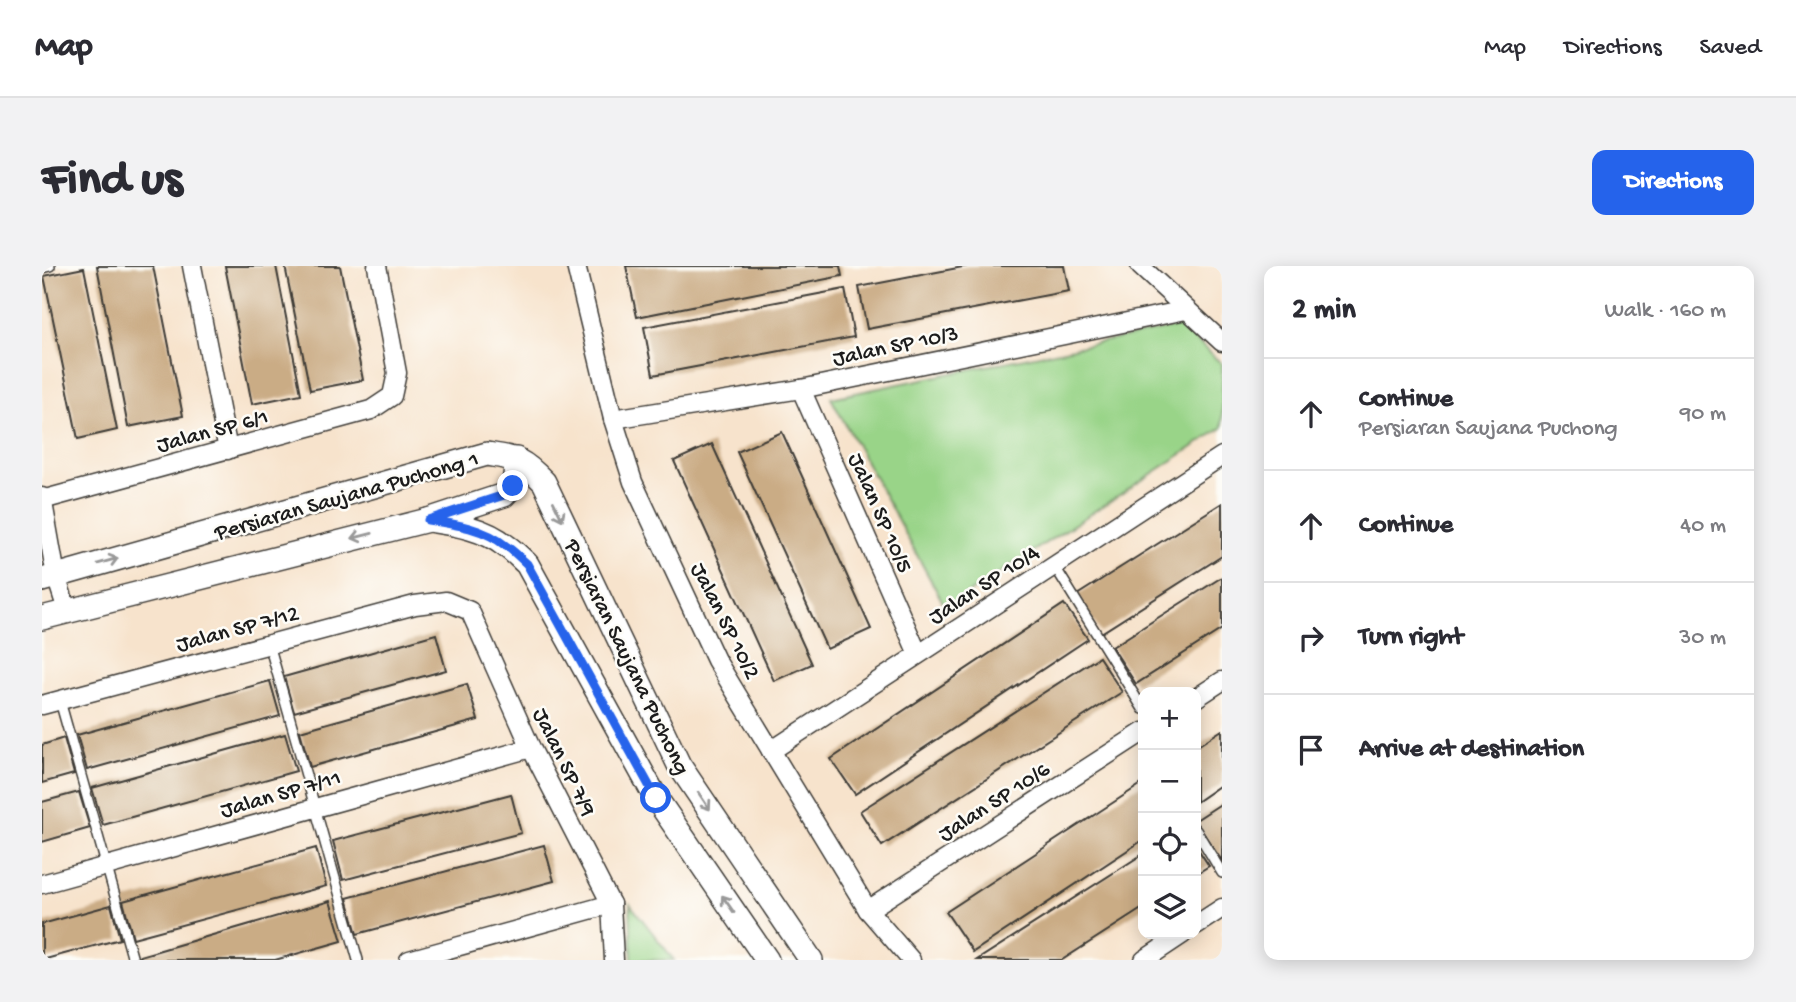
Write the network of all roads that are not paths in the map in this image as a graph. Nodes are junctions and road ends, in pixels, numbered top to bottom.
1 (50, 266) edge
2 (192, 266) edge
3 (377, 266) edge
4 (576, 266) edge
5 (1140, 266) edge
6 (42, 268) edge
7 (1186, 310) junction
8 (1222, 342) edge
9 (800, 389) junction
10 (613, 419) junction
11 (228, 450) junction
12 (1222, 456) edge
13 (516, 459) junction
14 (42, 499) edge
15 (428, 520) junction
16 (1054, 565) junction
17 (49, 578) edge
18 (446, 601) joint
19 (67, 610) junction
20 (42, 618) edge
21 (269, 644) junction
22 (918, 654) junction
23 (1222, 681) edge
24 (1201, 695) edge
25 (1138, 701) edge
26 (51, 703) edge
27 (1138, 740) edge
28 (531, 748) junction
29 (771, 751) junction
30 (315, 808) junction
31 (1201, 838) edge
32 (106, 866) junction
33 (1222, 873) edge
34 (42, 884) edge
35 (611, 904) junction
36 (1222, 908) edge
37 (868, 910) junction
38 (1201, 922) edge
39 (1178, 939) edge
40 (1162, 955) edge
41 (133, 960) edge
42 (358, 960) edge
43 (409, 960) edge
44 (614, 960) edge
45 (767, 960) edge
46 (811, 960) edge
47 (911, 960) edge
48 (1144, 960) edge

1 - 6 lane
2 - 11 street
3 - 11 street, Jalan SP 6/1
4 - 10 street, Jalan SP 10/2
5 - 7 street
7 - 8 street
7 - 9 street, Jalan SP 10/3
9 - 10 street, Jalan SP 10/3
9 - 22 street, Jalan SP 10/5
10 - 29 street, Jalan SP 10/2
11 - 14 street, Jalan SP 6/1
12 - 16 street, Jalan SP 10/4
13 - 15 street, Persiaran Saujana Puchong 1
17 -> 13 street, Persiaran Saujana Puchong 1
13 -> 46 street, Persiaran Saujana Puchong
14 - 17 street
15 -> 19 street, Persiaran Saujana Puchong 1
45 -> 15 street, Persiaran Saujana Puchong
16 - 22 street, Jalan SP 10/4
16 - 25 lane
17 - 19 street
18 - 21 street, Jalan SP 7/12
18 - 28 street, Jalan SP 7/9
19 - 20 street, Persiaran Saujana Puchong 1
21 - 26 street, Jalan SP 7/12
21 - 30 lane
22 - 29 street, Jalan SP 10/4
23 - 24 street
26 - 32 lane
27 - 37 street, Jalan SP 10/6
28 - 30 street, Jalan SP 7/11
28 - 35 street, Jalan SP 7/9
29 - 37 street, Jalan SP 10/2
30 - 32 street, Jalan SP 7/11
30 - 42 lane
31 - 33 lane
32 - 34 street, Jalan SP 7/11
32 - 41 lane
35 - 43 street
35 - 44 street, Jalan SP 7/9
36 - 38 street
37 - 47 street, Jalan SP 10/2
39 - 40 street
40 - 48 street

